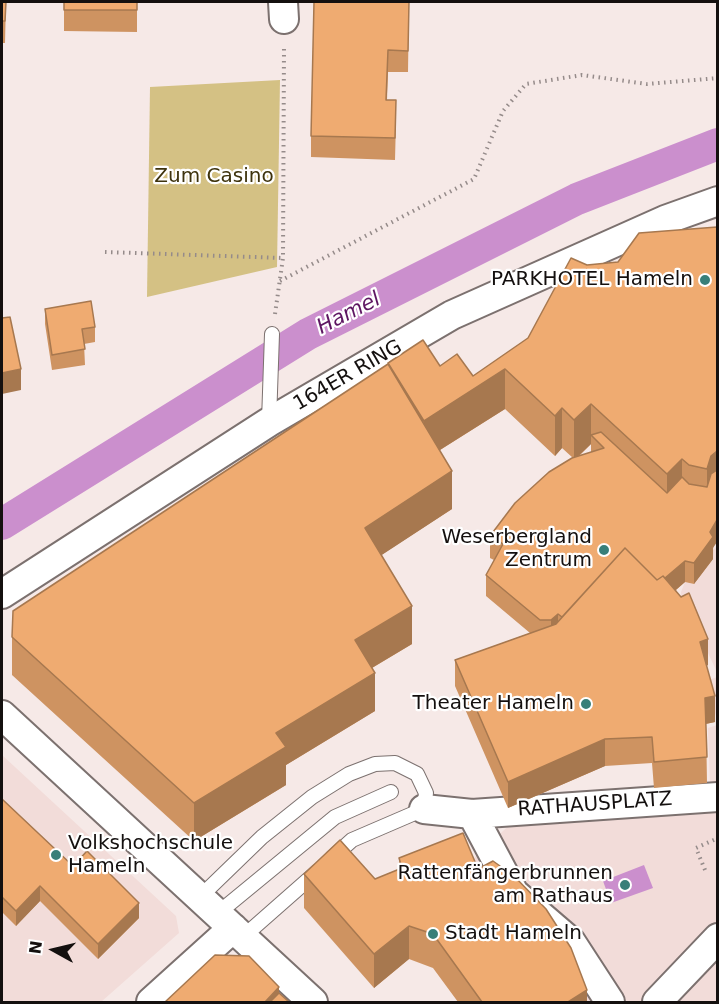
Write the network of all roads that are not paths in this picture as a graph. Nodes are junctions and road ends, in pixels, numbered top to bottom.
1 (717, 201) edge
2 (272, 334) road end
3 (269, 422) junction
4 (2, 594) edge
5 (2, 715) edge
6 (391, 792) dead end
7 (717, 797) edge
8 (424, 809) junction
9 (472, 814) junction
10 (223, 919) junction
11 (717, 938) edge
12 (152, 1002) edge
13 (313, 1002) edge
14 (610, 1002) edge
15 (657, 1002) edge

1 - 3 street, 164ER RING
2 - 3 lane
3 - 4 street, 164ER RING
5 - 10 street
6 - 10 lane
7 - 9 street, RATHAUSPLATZ
8 - 9 street, RATHAUSPLATZ
8 - 10 lane
8 - 10 lane
9 - 14 street
10 - 12 street
10 - 13 street
11 - 15 street

